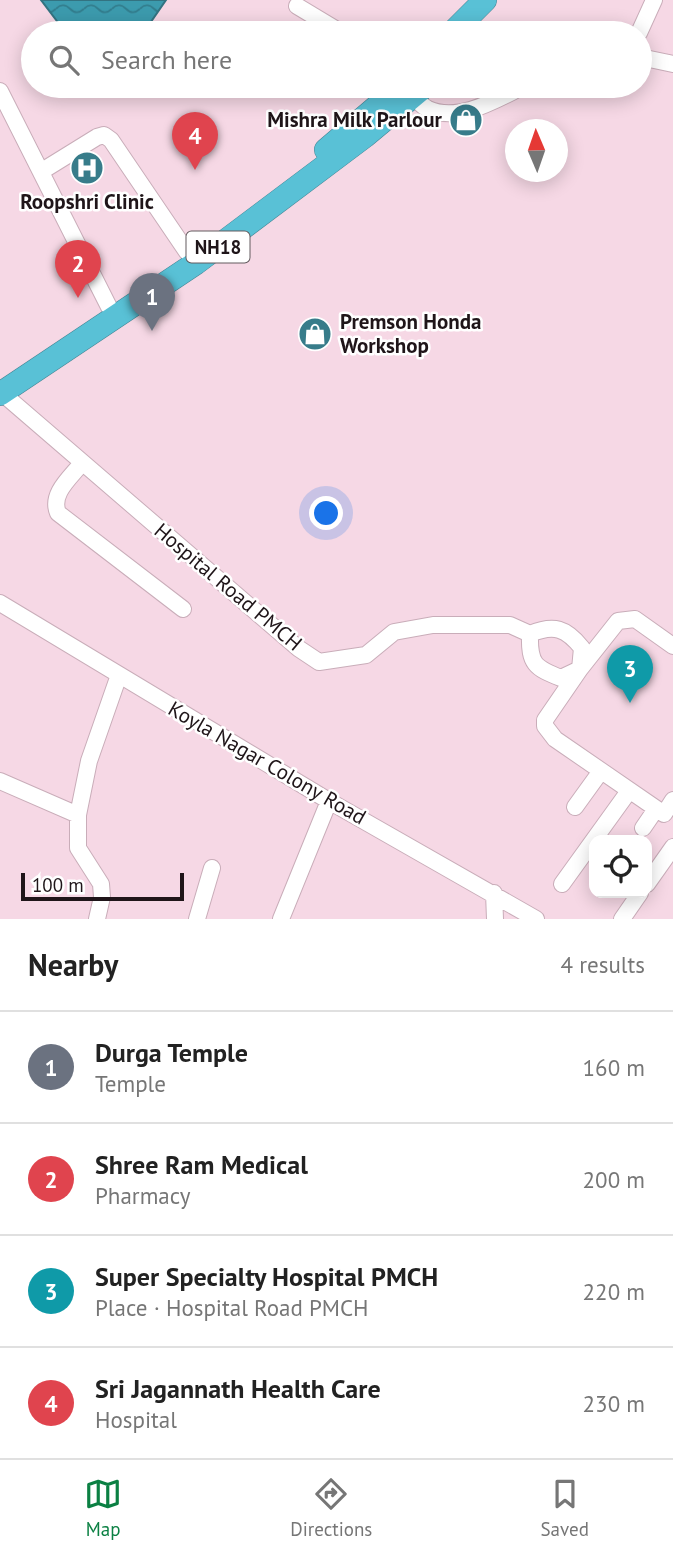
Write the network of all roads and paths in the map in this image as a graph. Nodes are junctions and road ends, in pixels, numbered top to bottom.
1 (485, 0) edge
2 (504, 0) edge
3 (648, 3) edge
4 (297, 6) dead end
5 (322, 21) edge
6 (464, 21) edge
7 (486, 21) edge
8 (643, 21) edge
9 (652, 60) edge
10 (673, 64) edge
11 (0, 91) edge
12 (398, 98) edge
13 (399, 98) edge
14 (418, 98) edge
15 (500, 98) edge
16 (42, 171) junction
17 (187, 252) junction
18 (138, 296) junction
19 (109, 307) junction
20 (1, 389) edge
21 (82, 463) junction
22 (0, 603) edge
23 (183, 610) dead end
24 (530, 634) junction
25 (673, 646) edge
26 (580, 669) junction
27 (118, 675) junction
28 (601, 771) junction
29 (0, 781) edge
30 (629, 791) junction
31 (673, 800) edge
32 (329, 801) junction
33 (575, 807) dead end
34 (78, 815) junction
35 (664, 815) edge
36 (643, 828) dead end
37 (673, 847) edge
38 (212, 868) dead end
39 (652, 877) edge
40 (562, 884) dead end
41 (494, 893) junction
42 (637, 898) edge
43 (97, 919) edge
44 (197, 919) edge
45 (281, 919) edge
46 (495, 919) edge
47 (536, 919) edge
48 (622, 919) edge

1 - 6 highway
2 - 7 highway
3 - 8 street
4 - 5 street
9 - 10 street
11 - 16 street
12 - 17 highway, NH18
13 - 18 highway, NH18
14 - 15 street
16 - 17 street
16 - 19 street
17 - 18 highway, NH18
18 - 19 highway, NH18
18 - 20 highway, NH18
19 - 20 highway, NH18
20 - 21 street, Hospital Road PMCH
21 - 23 street
21 - 24 street, Hospital Road PMCH
22 - 27 street, Koyla Nagar Colony Road
24 - 26 street
24 - 26 street
25 - 26 street
26 - 28 street
27 - 32 street, Koyla Nagar Colony Road
27 - 34 street
28 - 30 street
28 - 33 street
29 - 34 street
30 - 35 street
30 - 40 street
31 - 35 street
32 - 41 street, Koyla Nagar Colony Road
32 - 45 street
34 - 43 street
35 - 36 street
37 - 39 street
38 - 44 street
41 - 46 street
41 - 47 street, Koyla Nagar Colony Road
42 - 48 street

